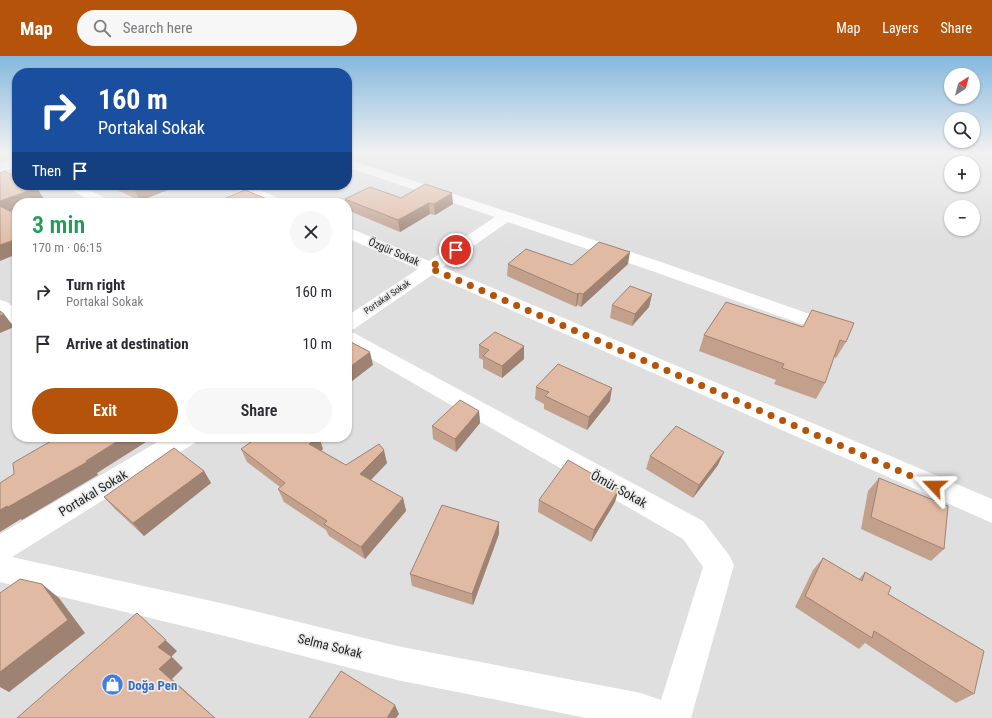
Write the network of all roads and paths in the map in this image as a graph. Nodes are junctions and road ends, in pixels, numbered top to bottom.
1 (407, 183) edge
2 (80, 190) edge
3 (248, 190) edge
4 (95, 198) edge
5 (266, 198) edge
6 (507, 216) junction
7 (352, 234) edge
8 (430, 268) junction
9 (0, 306) edge
10 (12, 315) edge
11 (352, 322) edge
12 (843, 332) edge
13 (352, 340) edge
14 (172, 442) edge
15 (992, 510) edge
16 (0, 549) edge
17 (0, 568) edge
18 (660, 718) edge
19 (673, 718) edge

1 - 6 main road
2 - 4 main road
3 - 5 main road
6 - 8 main road, Portakal Sokak
6 - 12 main road
7 - 8 main road, Özgür Sokak
8 - 11 main road, Portakal Sokak
8 - 15 main road, Özgür Sokak
9 - 10 main road
13 - 19 main road, Ömür Sokak
14 - 16 main road, Portakal Sokak
17 - 18 main road, Selma Sokak

